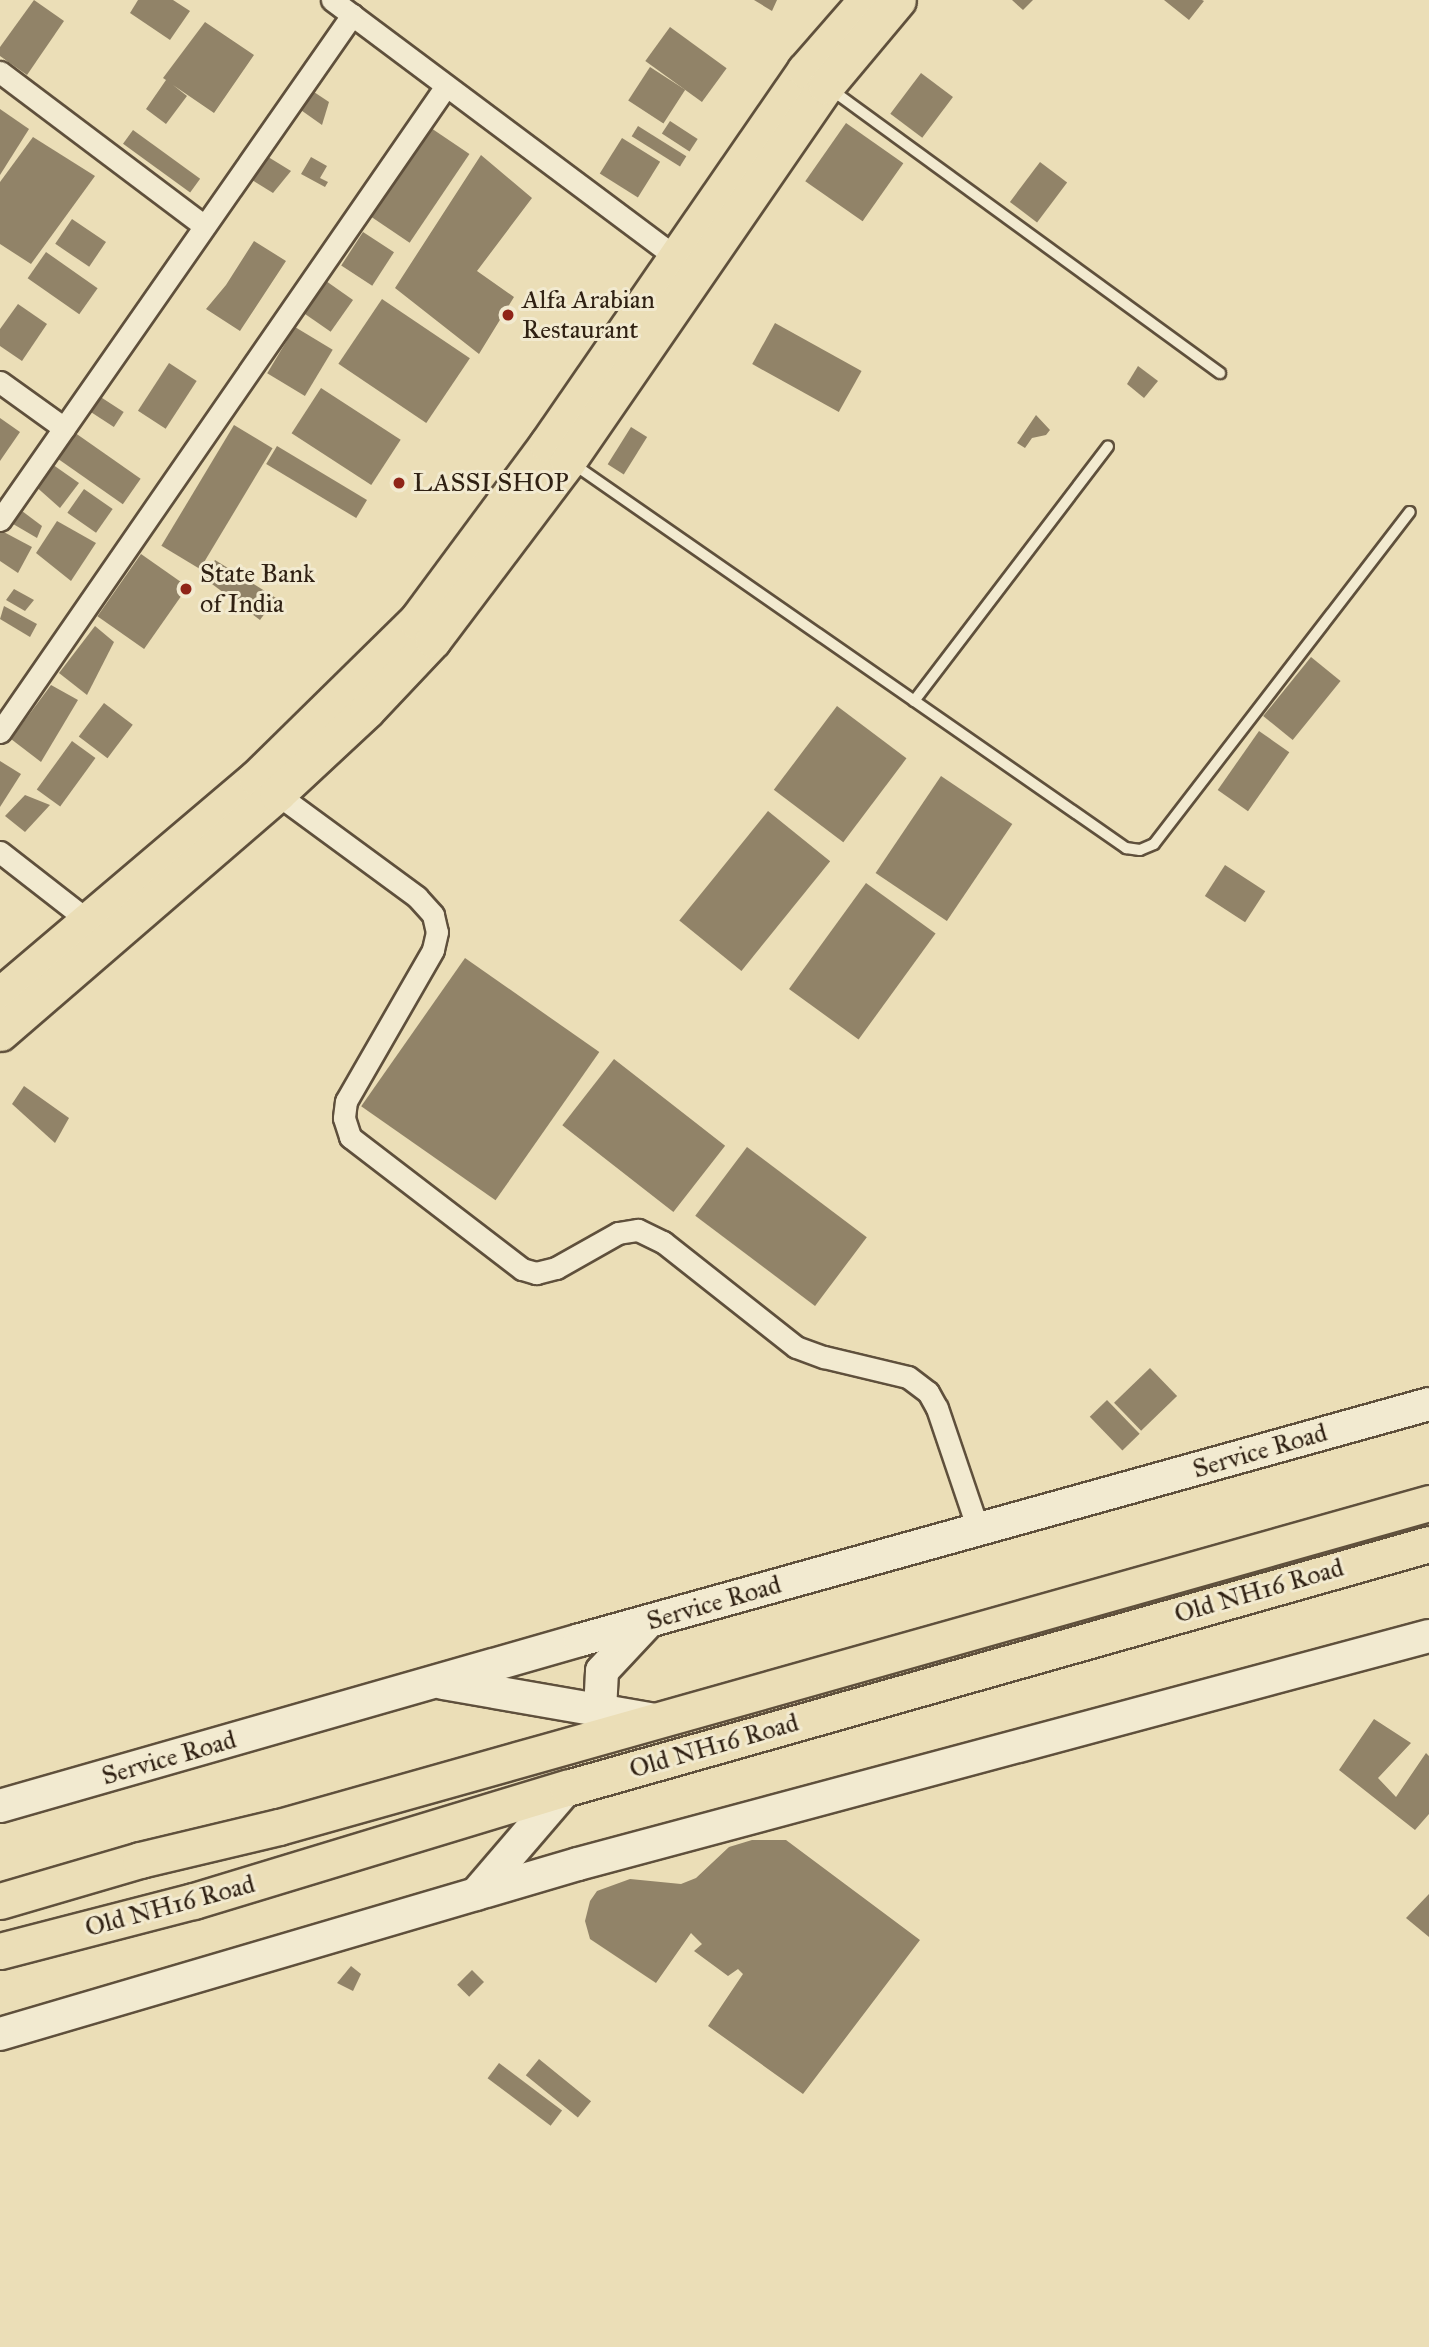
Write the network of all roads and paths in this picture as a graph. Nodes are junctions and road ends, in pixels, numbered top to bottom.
1 (332, 0) edge
2 (866, 0) edge
3 (898, 0) edge
4 (352, 15) junction
5 (0, 72) edge
6 (446, 86) junction
7 (826, 86) junction
8 (203, 225) junction
9 (686, 265) junction
10 (1220, 373) dead end
11 (0, 382) edge
12 (64, 428) junction
13 (1108, 446) dead end
14 (558, 452) junction
15 (1410, 512) dead end
16 (0, 520) edge
17 (914, 701) junction
18 (0, 732) edge
19 (276, 794) junction
20 (0, 852) edge
21 (100, 929) junction
22 (0, 996) edge
23 (0, 1033) edge
24 (1429, 1404) edge
25 (1429, 1503) edge
26 (978, 1529) junction
27 (1429, 1544) edge
28 (651, 1620) junction
29 (1429, 1636) edge
30 (434, 1682) junction
31 (600, 1711) junction
32 (654, 1720) junction
33 (567, 1788) junction
34 (0, 1806) edge
35 (476, 1894) junction
36 (0, 1901) edge
37 (0, 1951) edge
38 (0, 2034) edge

1 - 4 street
2 - 9 main road
3 - 7 main road
4 - 6 street
4 - 8 street
5 - 8 street
6 - 9 street
6 - 18 street
7 - 9 main road
7 - 10 lane
8 - 12 street
9 - 14 main road
11 - 12 street
12 - 16 street
13 - 17 lane
14 - 17 lane
14 - 19 main road
14 - 21 main road
15 - 17 lane
19 - 21 main road
19 - 26 street
20 - 21 street
21 - 22 main road
21 - 23 main road
24 - 26 street, Service Road
25 - 32 main road, Old NH16 Road
26 - 28 street, Service Road
27 - 33 main road, Old NH16 Road
28 - 30 street, Service Road
28 - 31 street
29 - 35 street
30 - 31 street
30 - 34 street, Service Road
31 - 32 street
32 - 36 main road, Old NH16 Road
33 - 35 street
33 - 37 main road, Old NH16 Road
35 - 38 street

